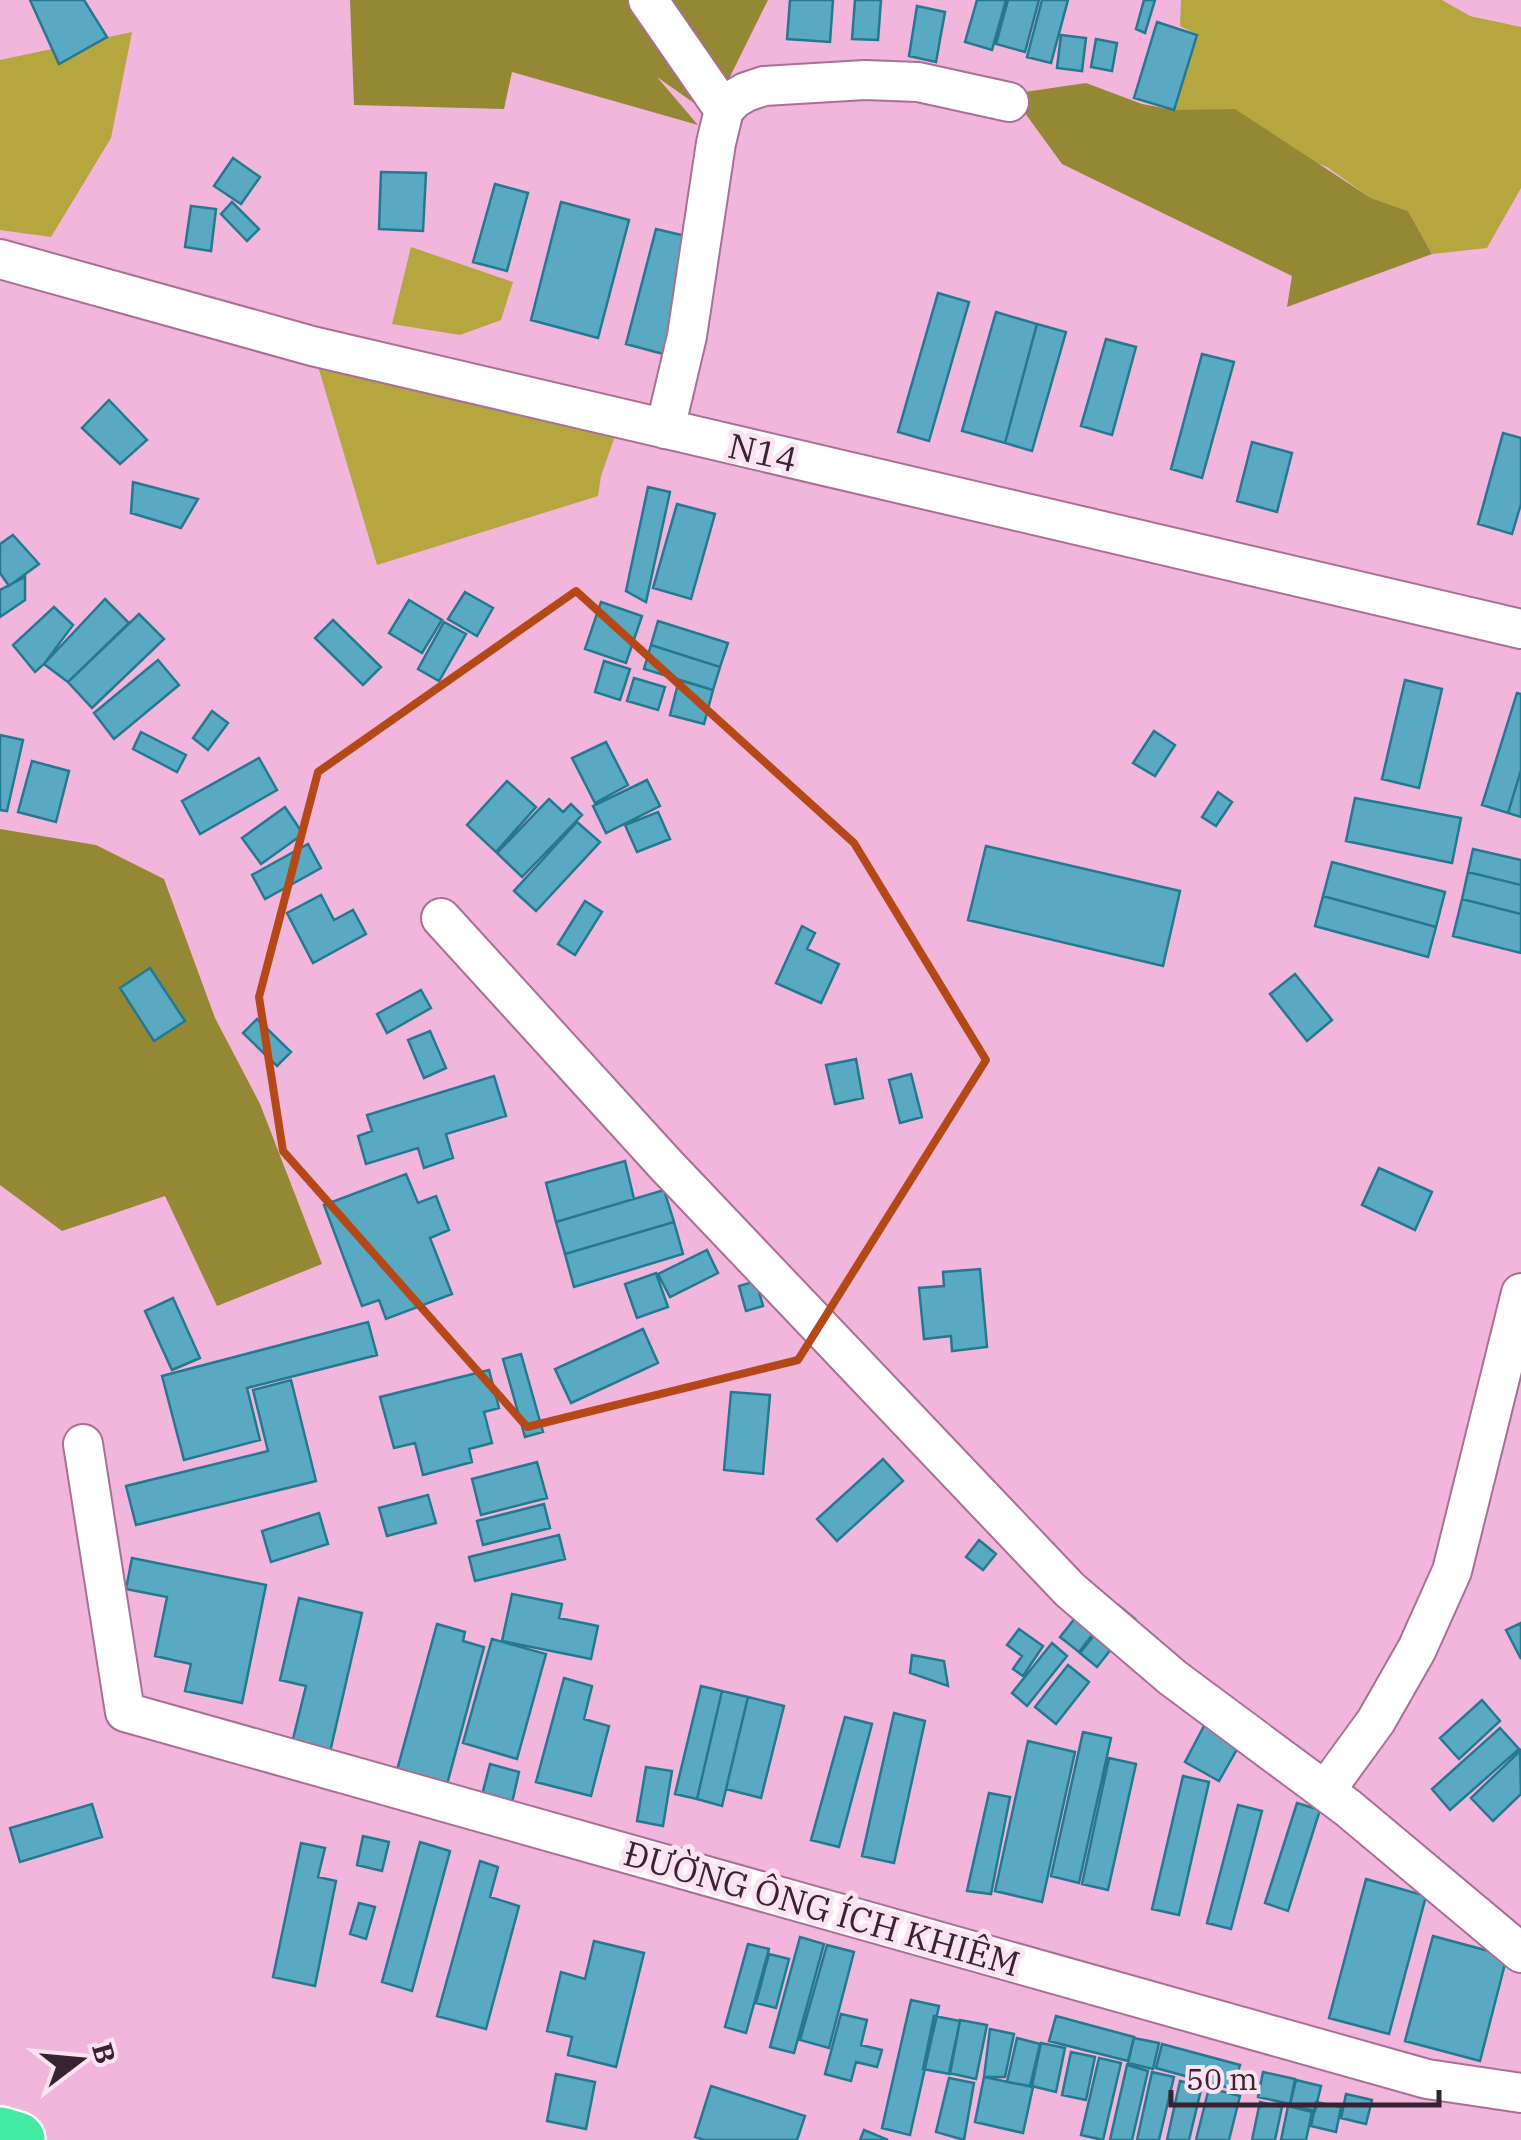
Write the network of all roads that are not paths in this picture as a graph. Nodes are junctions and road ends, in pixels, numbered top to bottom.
1 (648, 0) edge
2 (1009, 102) dead end
3 (724, 110) junction
4 (4, 261) edge
5 (665, 428) junction
6 (1521, 629) edge
7 (442, 918) dead end
8 (1521, 1294) edge
9 (84, 1444) dead end
10 (1325, 1791) junction
11 (1521, 1953) edge
12 (1521, 2093) edge
13 (0, 2135) edge
14 (16, 2140) edge

1 - 3 street
2 - 3 street
3 - 5 street
4 - 5 street, N14
5 - 6 street, N14
7 - 10 street
8 - 10 street
9 - 12 street, ĐƯỜNG ÔNG ÍCH KHIÊM
10 - 11 street
13 - 14 highway

